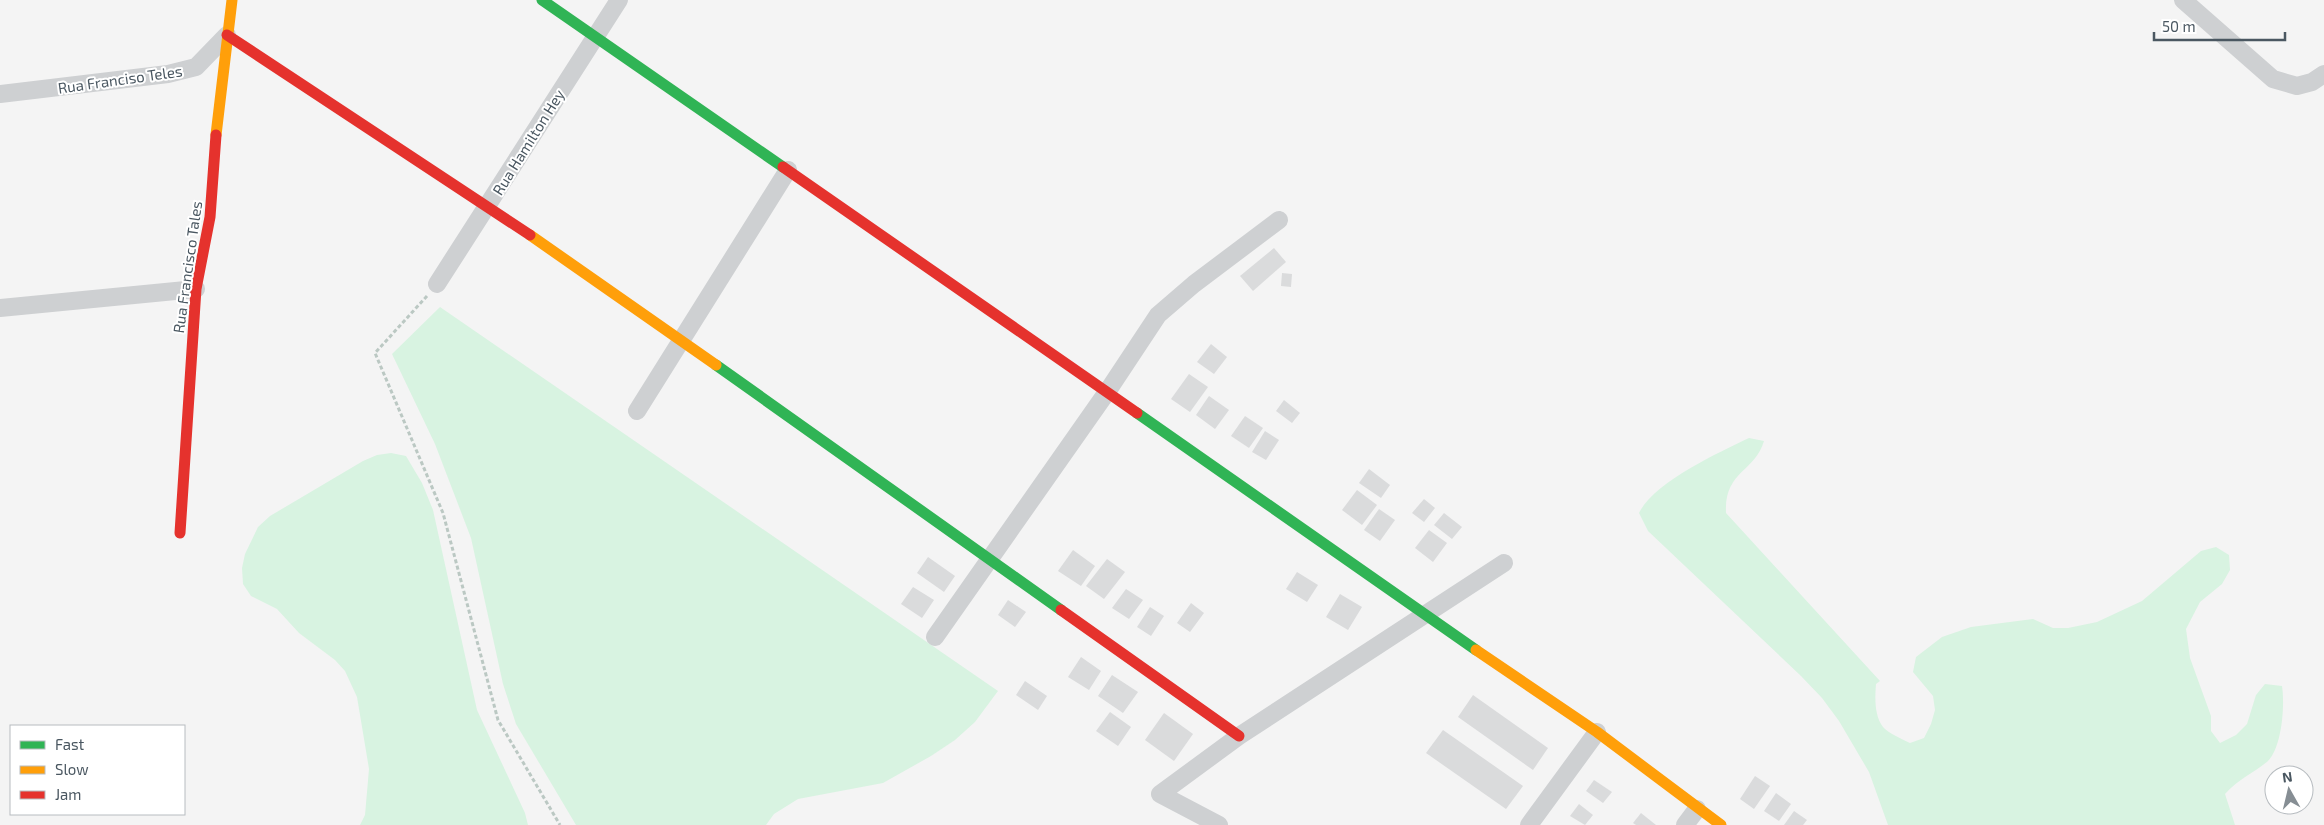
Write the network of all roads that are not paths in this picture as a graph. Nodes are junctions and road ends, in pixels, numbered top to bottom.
1 (232, 0) edge
2 (542, 0) edge
3 (619, 0) edge
4 (2183, 0) edge
5 (227, 35) junction
6 (596, 36) junction
7 (2324, 74) edge
8 (0, 94) edge
9 (788, 170) junction
10 (488, 206) junction
11 (1279, 220) dead end
12 (437, 284) road end
13 (196, 289) junction
14 (0, 308) edge
15 (682, 340) junction
16 (1107, 392) junction
17 (637, 411) dead end
18 (180, 533) dead end
19 (989, 558) junction
20 (1504, 563) dead end
21 (1423, 614) junction
22 (935, 637) dead end
23 (1597, 732) junction
24 (1239, 736) junction
25 (1697, 809) junction
26 (1219, 825) edge
27 (1529, 825) edge
28 (1685, 825) edge
29 (1721, 825) edge

1 - 5 street, Rua Francisco Tales
2 - 6 street
3 - 6 street, Rua Hamilton Hey
4 - 7 street
5 - 8 street, Rua Franciso Teles
5 - 10 street
5 - 13 street, Rua Francisco Tales
6 - 9 street
6 - 10 street, Rua Hamilton Hey
9 - 15 street
9 - 16 street
10 - 12 street, Rua Hamilton Hey
10 - 15 street
11 - 16 street
13 - 14 street
13 - 18 street, Rua Francisco Tales
15 - 17 street
15 - 19 street
16 - 19 street
16 - 21 street
19 - 22 street
19 - 24 street
20 - 21 street
21 - 23 street
21 - 24 street
23 - 25 street
23 - 27 street
24 - 26 street
25 - 28 street
25 - 29 street

